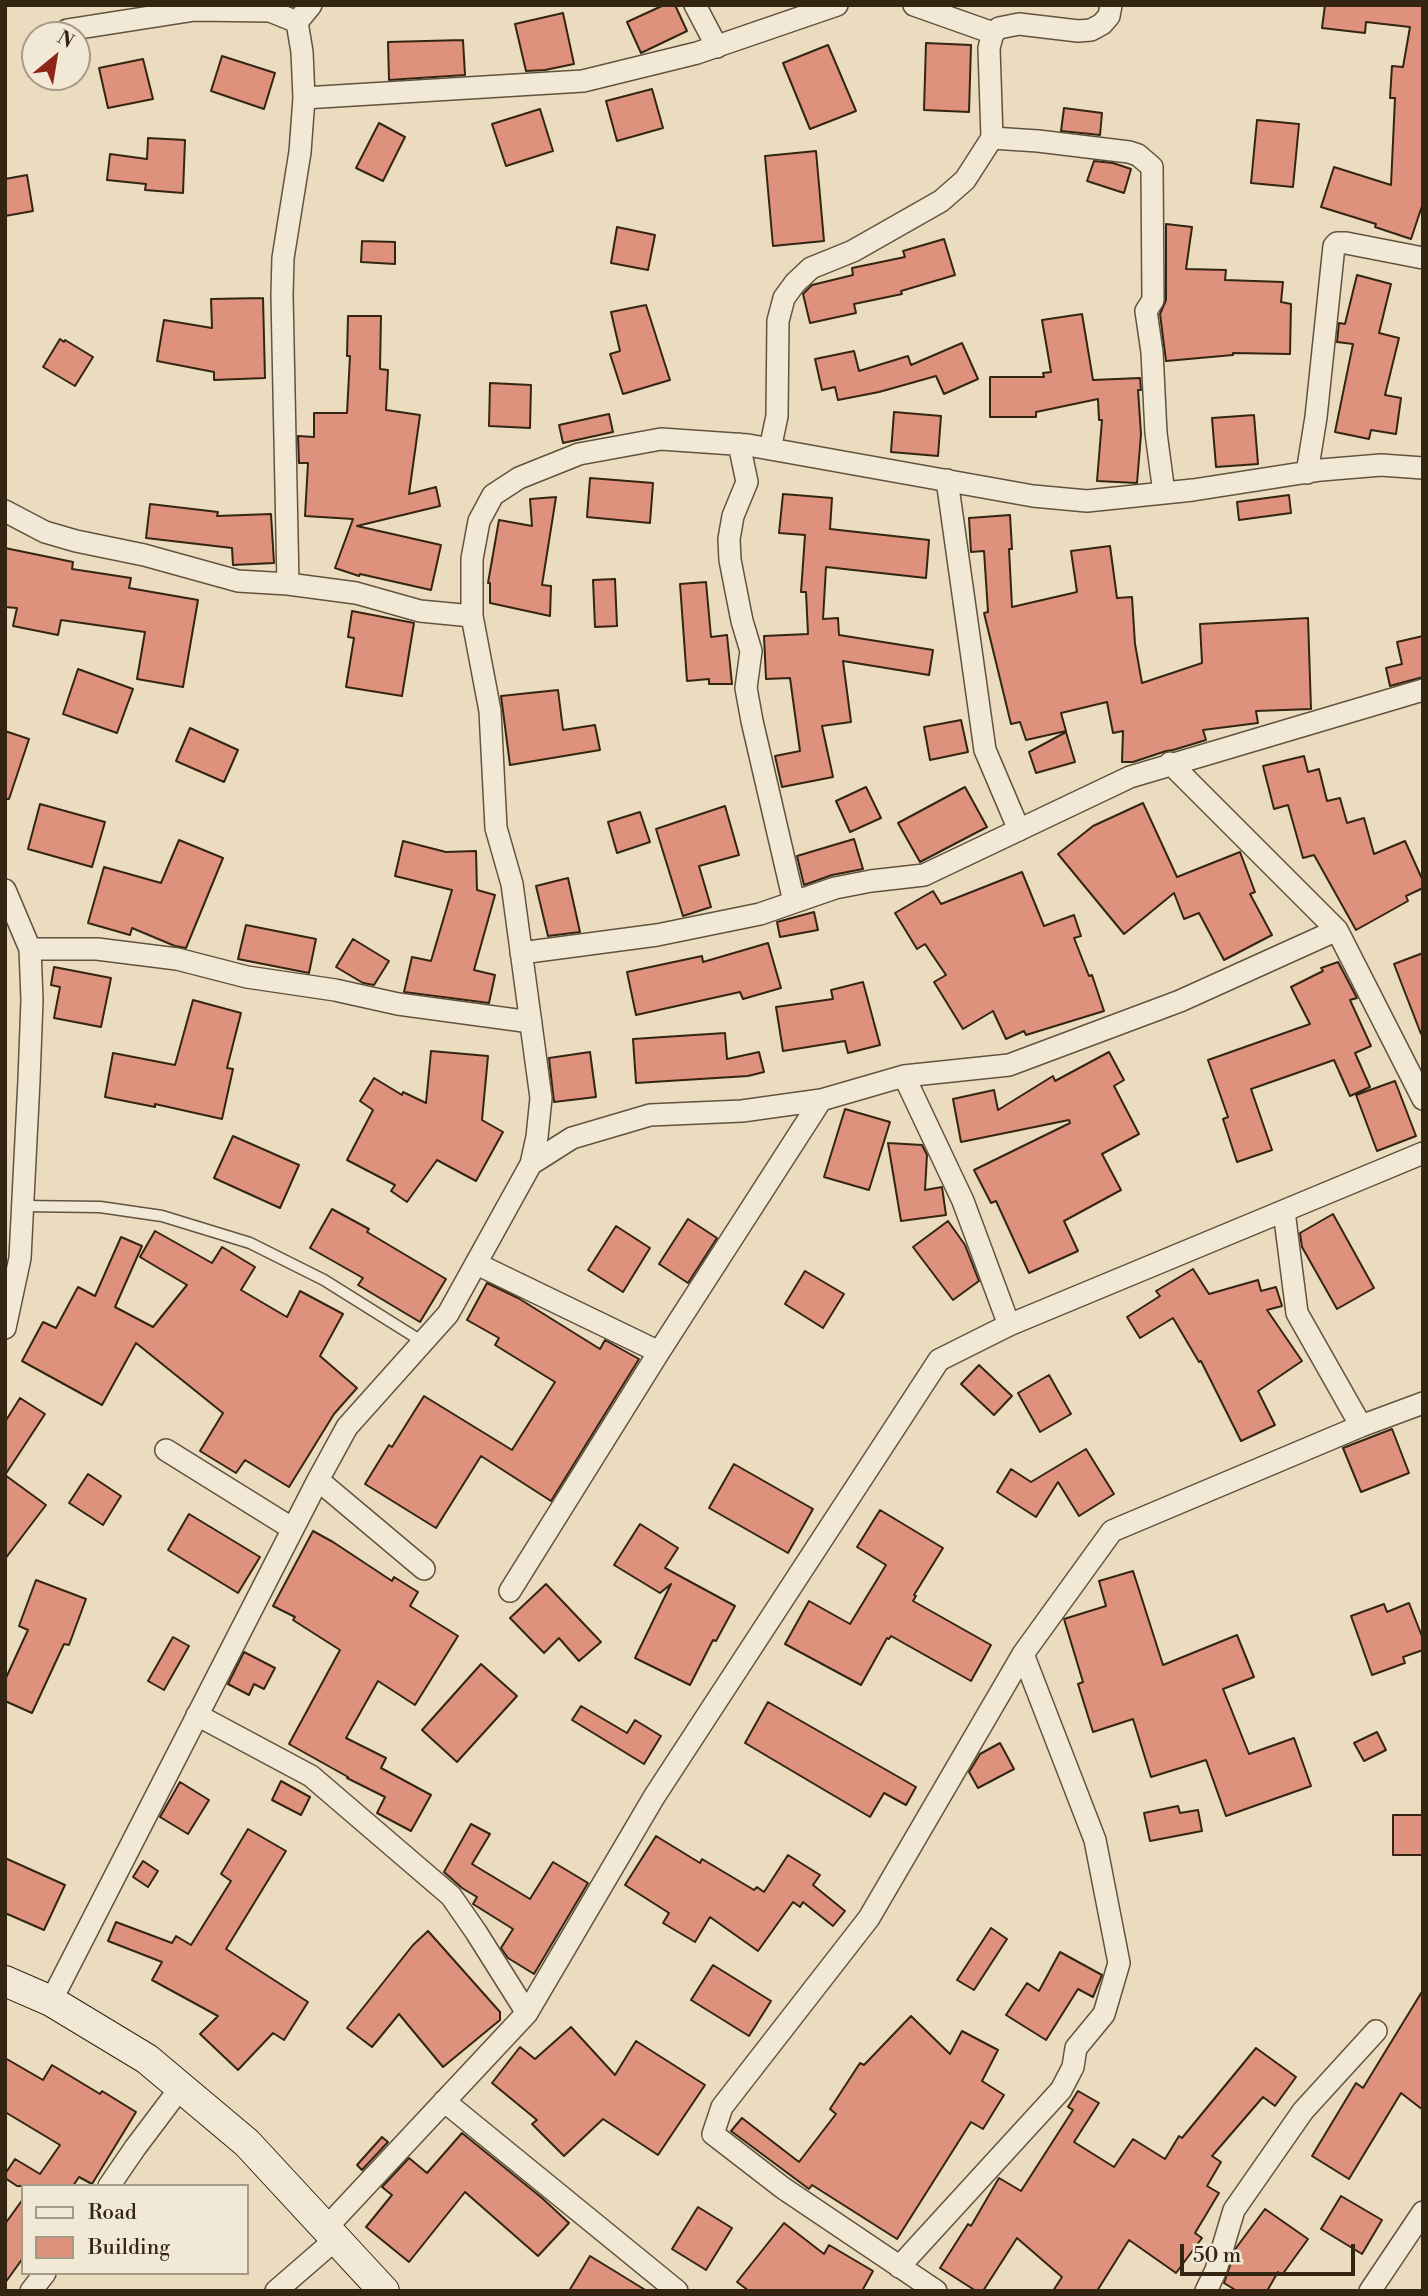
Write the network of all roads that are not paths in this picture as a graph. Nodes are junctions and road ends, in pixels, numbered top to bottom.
1 (311, 5) edge
2 (695, 5) edge
3 (837, 5) edge
4 (914, 5) edge
5 (1111, 5) edge
6 (297, 22) junction
7 (91, 26) edge
8 (993, 33) junction
9 (717, 47) junction
10 (304, 98) junction
11 (992, 138) junction
12 (1423, 258) edge
13 (739, 444) junction
14 (770, 449) junction
15 (1423, 468) edge
16 (1307, 473) junction
17 (947, 481) junction
18 (1164, 493) junction
19 (5, 511) edge
20 (288, 584) junction
21 (472, 616) junction
22 (1423, 690) edge
23 (1170, 764) junction
24 (1019, 830) junction
25 (5, 890) edge
26 (794, 902) junction
27 (1337, 930) junction
28 (30, 949) junction
29 (521, 953) junction
30 (531, 1022) junction
31 (904, 1076) junction
32 (821, 1100) junction
33 (1423, 1100) edge
34 (1423, 1153) edge
35 (531, 1164) junction
36 (22, 1206) junction
37 (1284, 1211) junction
38 (477, 1264) junction
39 (1009, 1325) junction
40 (5, 1328) edge
41 (423, 1342) junction
42 (659, 1352) junction
43 (1423, 1403) edge
44 (1361, 1426) junction
45 (166, 1450) dead end
46 (318, 1480) junction
47 (293, 1529) junction
48 (424, 1569) dead end
49 (510, 1591) dead end
50 (1023, 1654) junction
51 (197, 1715) junction
52 (5, 1981) edge
53 (51, 2001) junction
54 (527, 2013) junction
55 (1377, 2031) dead end
56 (181, 2087) junction
57 (444, 2101) junction
58 (110, 2184) edge
59 (1423, 2212) edge
60 (331, 2234) junction
61 (899, 2267) junction
62 (43, 2275) edge
63 (31, 2291) edge
64 (276, 2291) edge
65 (384, 2291) edge
66 (677, 2291) edge
67 (936, 2291) edge
68 (1206, 2291) edge
69 (1370, 2291) edge

1 - 6 street
2 - 9 street
3 - 9 street
4 - 8 street
5 - 8 street
6 - 7 street
6 - 10 street
8 - 11 street
9 - 10 street
10 - 20 street
11 - 14 street
11 - 18 street
12 - 16 street
13 - 14 street
13 - 21 street
13 - 26 street
14 - 17 street
15 - 16 street
16 - 18 street
17 - 18 street
17 - 24 street
19 - 20 street
20 - 21 street
21 - 29 street
22 - 23 street
23 - 24 street
23 - 27 street
24 - 26 street
25 - 28 street
26 - 29 street
27 - 31 street
27 - 33 street
28 - 30 street
28 - 36 street
29 - 30 street
30 - 35 street
31 - 32 street
31 - 39 street
32 - 35 street
32 - 42 street
34 - 37 street
35 - 38 street
36 - 40 street
36 - 41 lane
37 - 39 street
37 - 44 street
38 - 41 street
38 - 42 street
39 - 54 street
41 - 46 street
42 - 49 street
43 - 44 street
44 - 50 street
45 - 47 street
46 - 47 street
46 - 48 street
47 - 51 street
50 - 61 street
50 - 61 street
51 - 53 street
51 - 54 street
52 - 53 street
53 - 56 street
54 - 57 street
55 - 68 street
56 - 58 street
56 - 60 street
57 - 60 street
57 - 66 street
59 - 69 street
60 - 64 street
60 - 65 street
61 - 67 street
62 - 63 street

